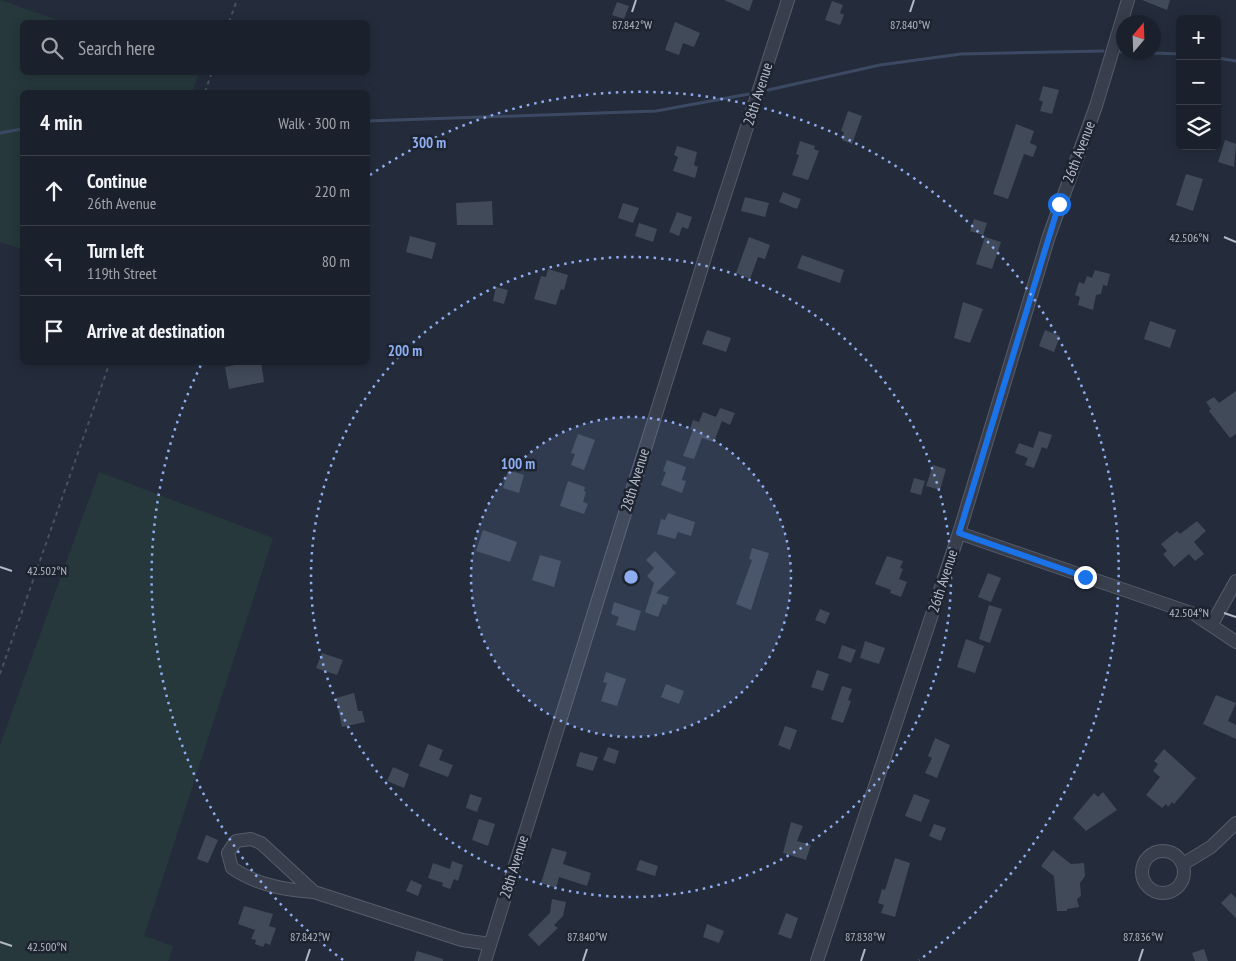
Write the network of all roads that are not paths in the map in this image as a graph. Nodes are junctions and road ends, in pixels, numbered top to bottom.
1 (788, 0) edge
2 (1128, 0) edge
3 (959, 533) junction
4 (1236, 581) edge
5 (1212, 624) junction
6 (1236, 642) edge
7 (1236, 823) edge
8 (1183, 864) dead end
9 (314, 892) junction
10 (490, 944) junction
11 (485, 961) edge
12 (817, 961) edge

1 - 10 street, 28th Avenue
2 - 3 street, 26th Avenue
3 - 5 street
3 - 12 street, 26th Avenue
4 - 5 street
5 - 6 street
7 - 8 street
9 - 9 street
9 - 10 street
10 - 11 street, 28th Avenue

